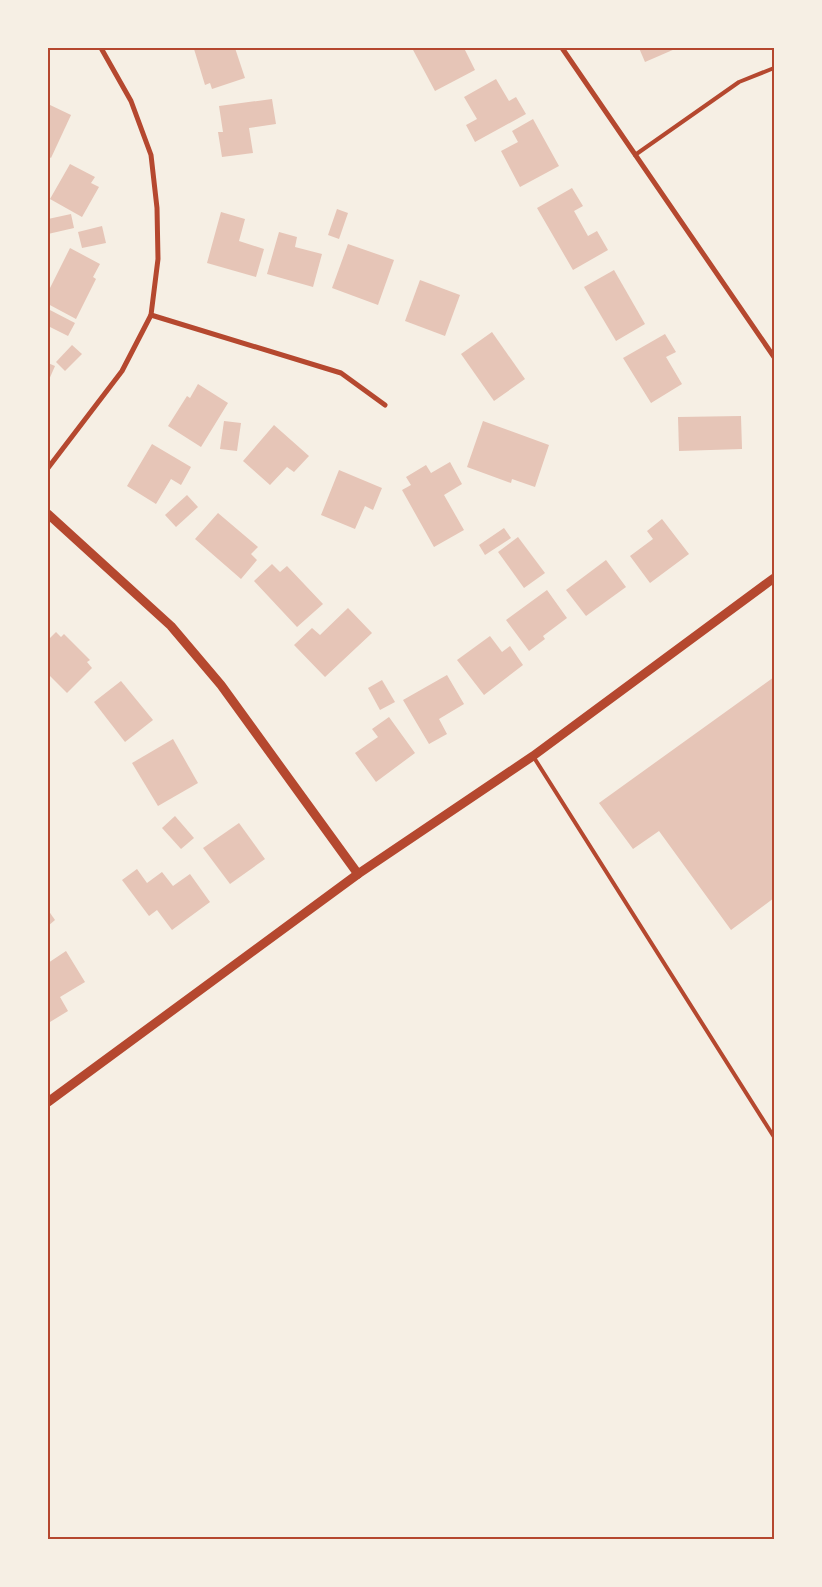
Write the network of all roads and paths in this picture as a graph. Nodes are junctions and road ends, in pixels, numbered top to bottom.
1 (101, 48) edge
2 (562, 48) edge
3 (774, 68) edge
4 (636, 155) junction
5 (151, 315) junction
6 (774, 357) edge
7 (385, 405) dead end
8 (48, 468) edge
9 (48, 514) edge
10 (774, 578) edge
11 (533, 756) junction
12 (358, 874) junction
13 (48, 1102) edge
14 (774, 1137) edge

1 - 5 street
2 - 4 street
3 - 4 lane
4 - 6 street
5 - 7 street
5 - 8 street
9 - 12 street
10 - 11 street
11 - 12 street
11 - 14 lane
12 - 13 street

